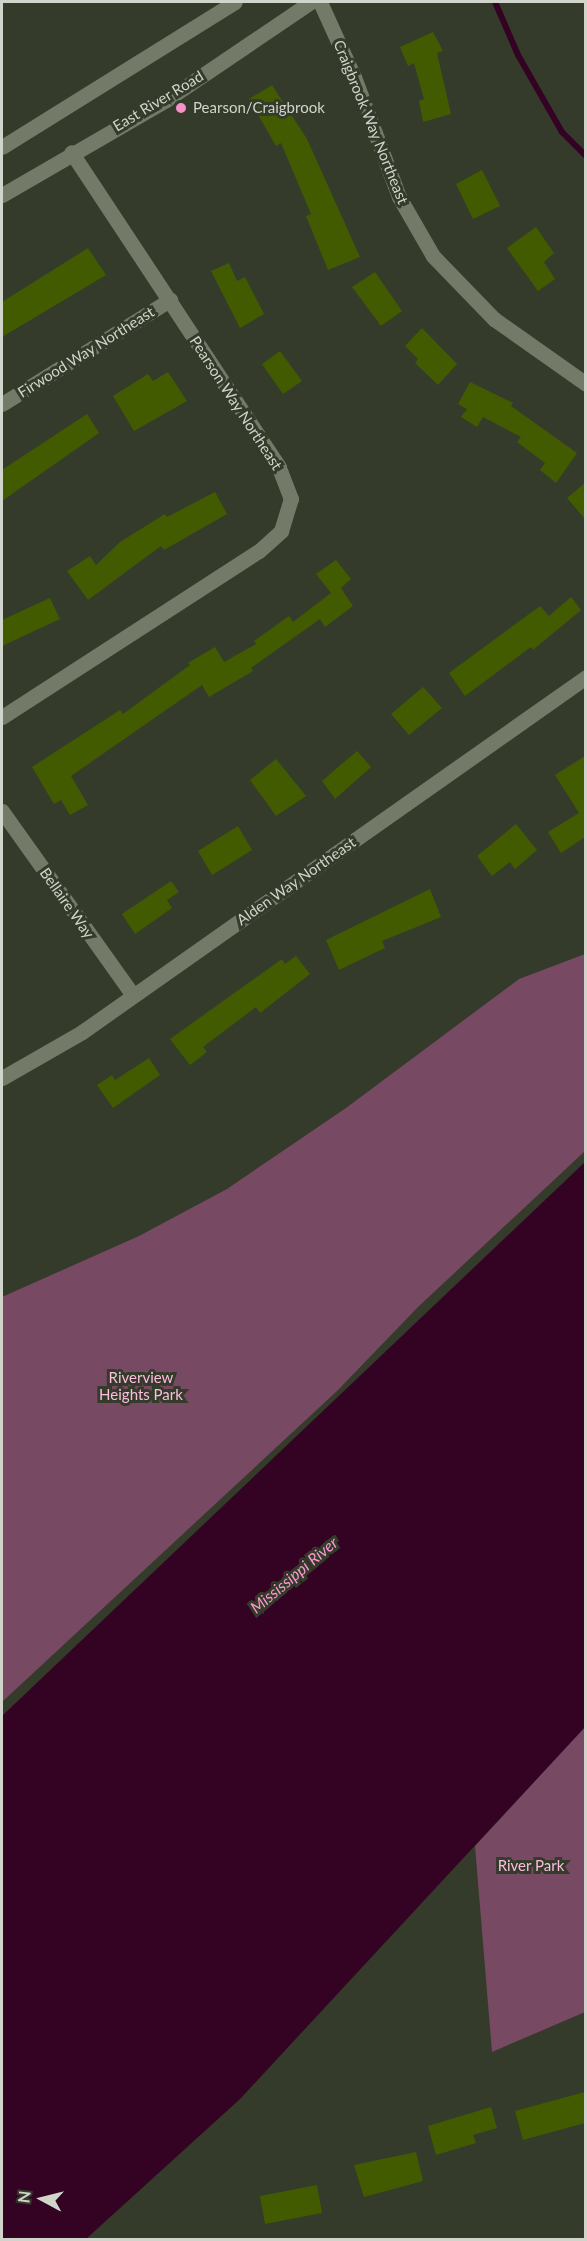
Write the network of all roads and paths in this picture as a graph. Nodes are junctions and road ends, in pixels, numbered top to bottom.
1 (235, 2) edge
2 (311, 2) edge
3 (320, 2) edge
4 (2, 147) edge
5 (71, 152) junction
6 (2, 195) edge
7 (170, 300) junction
8 (585, 384) edge
9 (2, 404) edge
10 (585, 677) edge
11 (2, 717) edge
12 (2, 811) edge
13 (133, 995) junction
14 (2, 1078) edge

1 - 4 street
2 - 5 street, East River Road
3 - 8 street, Craigbrook Way Northeast
5 - 6 street, East River Road
5 - 7 street, Pearson Way Northeast
7 - 9 street, Firwood Way Northeast
7 - 11 street, Pearson Way Northeast
10 - 13 street, Alden Way Northeast
12 - 13 street, Bellaire Way
13 - 14 street, Alden Way Northeast

